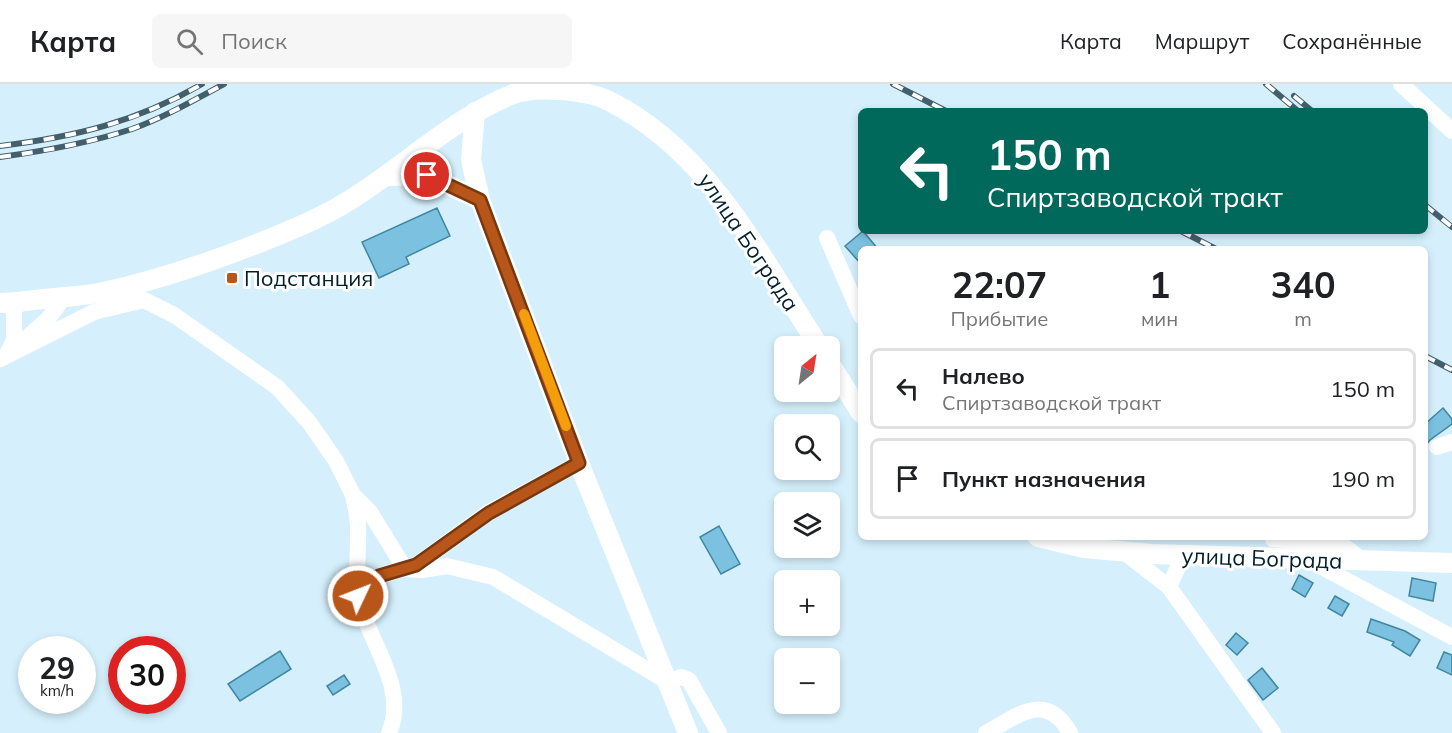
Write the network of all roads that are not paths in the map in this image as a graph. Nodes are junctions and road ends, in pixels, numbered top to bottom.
1 (1401, 84) edge
2 (1426, 108) edge
3 (1428, 109) edge
4 (475, 112) junction
5 (1452, 132) edge
6 (388, 176) junction
7 (480, 200) junction
8 (827, 238) dead end
9 (64, 297) junction
10 (7, 302) edge
11 (858, 309) edge
12 (813, 336) edge
13 (3, 357) edge
14 (840, 380) edge
15 (858, 408) edge
16 (579, 463) junction
17 (353, 495) junction
18 (1055, 540) edge
19 (1285, 540) edge
20 (1124, 552) junction
21 (1183, 556) junction
22 (1306, 558) junction
23 (1362, 560) junction
24 (1452, 563) edge
25 (405, 569) junction
26 (1169, 587) junction
27 (358, 596) junction
28 (1452, 637) edge
29 (668, 682) junction
30 (388, 733) edge
31 (688, 733) edge
32 (719, 733) edge
33 (986, 733) edge
34 (1070, 733) edge
35 (1274, 733) edge

1 - 2 street
3 - 5 street
4 - 6 main road, улица Бограда
4 - 7 main road
4 - 12 main road, улица Бограда
6 - 7 main road
6 - 9 main road, улица Бограда
7 - 16 main road
8 - 11 street
9 - 10 main road, улица Бограда
9 - 13 street
10 - 13 street
13 - 17 street
14 - 15 main road
16 - 25 street
16 - 29 main road
17 - 25 street
17 - 27 street
18 - 20 main road, улица Бограда
19 - 23 street
20 - 21 main road, улица Бограда
20 - 26 street
21 - 22 main road, улица Бограда
21 - 26 street
22 - 23 main road, улица Бограда
22 - 28 street
23 - 24 main road, улица Бограда
25 - 27 street
25 - 29 street
26 - 35 street
27 - 30 street
29 - 31 main road
29 - 32 street
33 - 34 street

